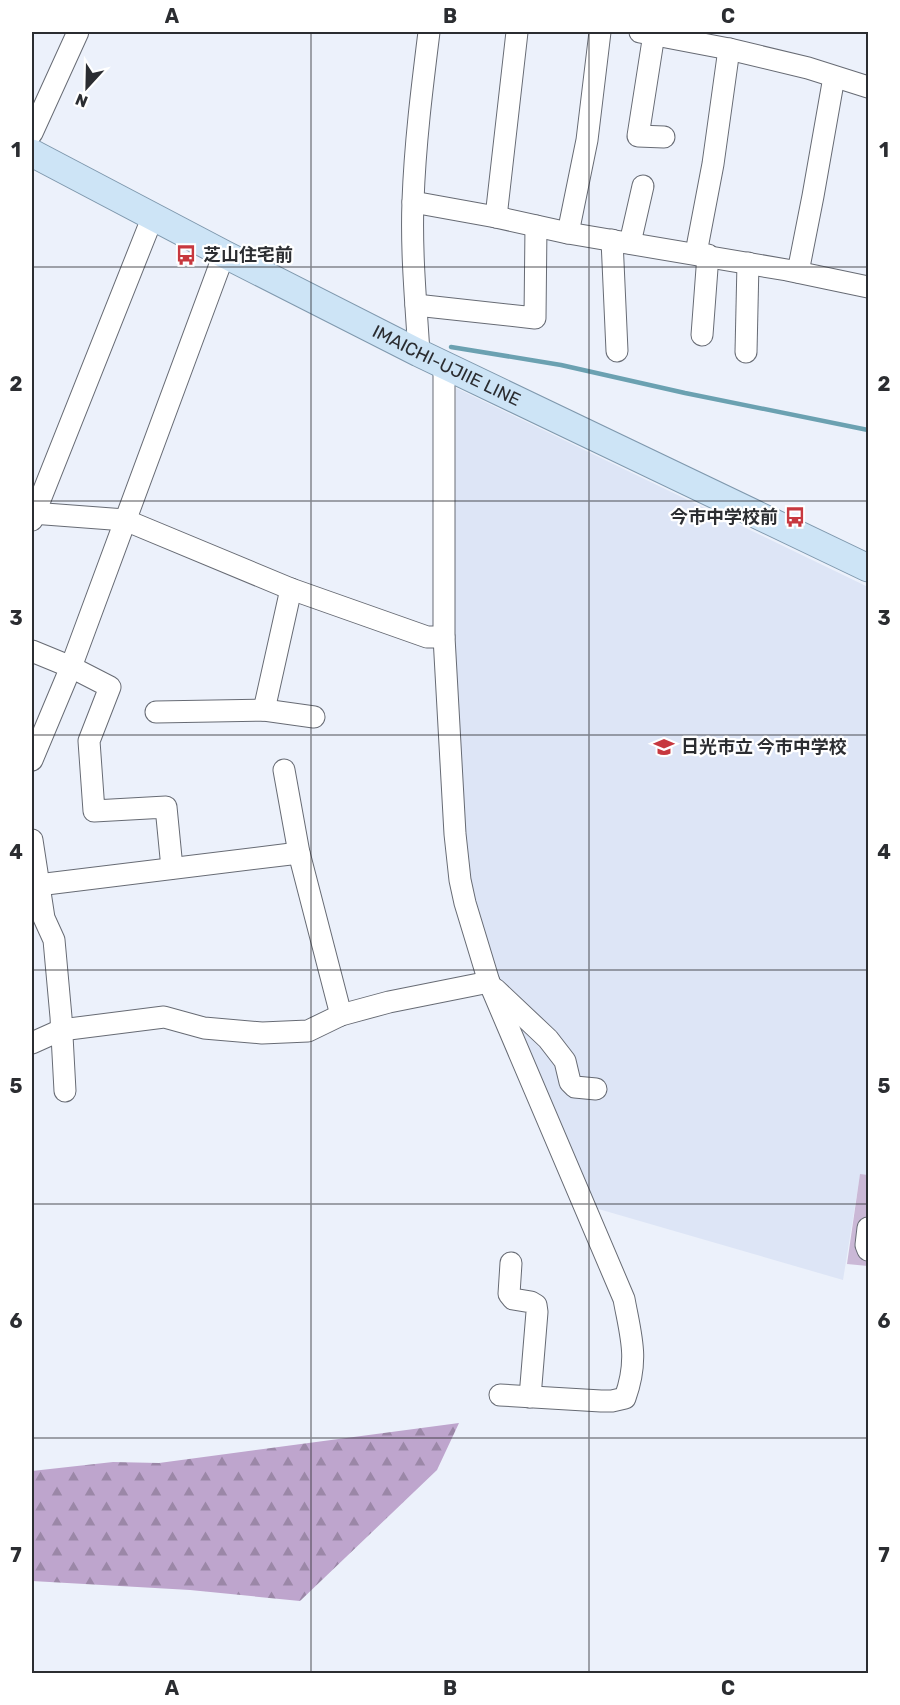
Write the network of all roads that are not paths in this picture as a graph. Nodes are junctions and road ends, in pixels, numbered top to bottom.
1 (78, 32) edge
2 (429, 32) edge
3 (517, 32) edge
4 (600, 32) edge
5 (647, 33) edge
6 (729, 49) junction
7 (834, 76) junction
8 (868, 87) edge
9 (32, 133) edge
10 (664, 137) dead end
11 (32, 153) edge
12 (643, 186) dead end
13 (413, 202) junction
14 (153, 216) junction
15 (496, 217) junction
16 (536, 226) junction
17 (568, 233) junction
18 (621, 241) junction
19 (224, 254) junction
20 (702, 254) junction
21 (748, 263) junction
22 (798, 272) junction
23 (868, 283) edge
24 (416, 305) junction
25 (702, 335) dead end
26 (617, 351) dead end
27 (746, 352) dead end
28 (419, 353) junction
29 (444, 365) junction
30 (32, 515) edge
31 (125, 520) junction
32 (868, 568) edge
33 (291, 589) junction
34 (444, 637) junction
35 (32, 651) edge
36 (70, 667) junction
37 (264, 710) junction
38 (156, 712) dead end
39 (314, 717) dead end
40 (32, 760) edge
41 (284, 770) dead end
42 (32, 840) edge
43 (299, 853) junction
44 (172, 868) junction
45 (39, 885) junction
46 (489, 982) junction
47 (341, 1015) junction
48 (62, 1030) junction
49 (32, 1044) edge
50 (596, 1089) dead end
51 (65, 1091) dead end
52 (868, 1228) edge
53 (868, 1250) edge
54 (511, 1263) dead end
55 (500, 1395) dead end
56 (530, 1397) junction

1 - 9 street
2 - 13 street
3 - 15 street
4 - 17 street
5 - 6 street
5 - 10 street
6 - 7 street
6 - 20 street
7 - 8 street
7 - 22 street
11 - 14 main road, IMAICHI-UJIIE LINE
12 - 18 street
13 - 15 street
13 - 24 street
14 - 19 main road, IMAICHI-UJIIE LINE
14 - 30 street
15 - 16 street
16 - 17 street
16 - 24 street
17 - 18 street
18 - 20 street
18 - 26 street
19 - 28 main road, IMAICHI-UJIIE LINE
19 - 31 street
20 - 21 street
20 - 25 street
21 - 22 street
21 - 27 street
22 - 23 street
24 - 28 street
28 - 29 main road, IMAICHI-UJIIE LINE
29 - 32 main road, IMAICHI-UJIIE LINE
29 - 34 street
30 - 31 street
31 - 33 street
31 - 36 street
33 - 34 street
33 - 37 street
34 - 46 street
35 - 36 street
36 - 40 street
36 - 44 street
37 - 38 street
37 - 39 street
41 - 43 street
42 - 45 street
43 - 44 street
43 - 47 street
44 - 45 street
45 - 48 street
46 - 47 street
46 - 50 street
46 - 56 street
47 - 48 street
48 - 49 street
48 - 51 street
52 - 53 street
54 - 56 street
55 - 56 street

